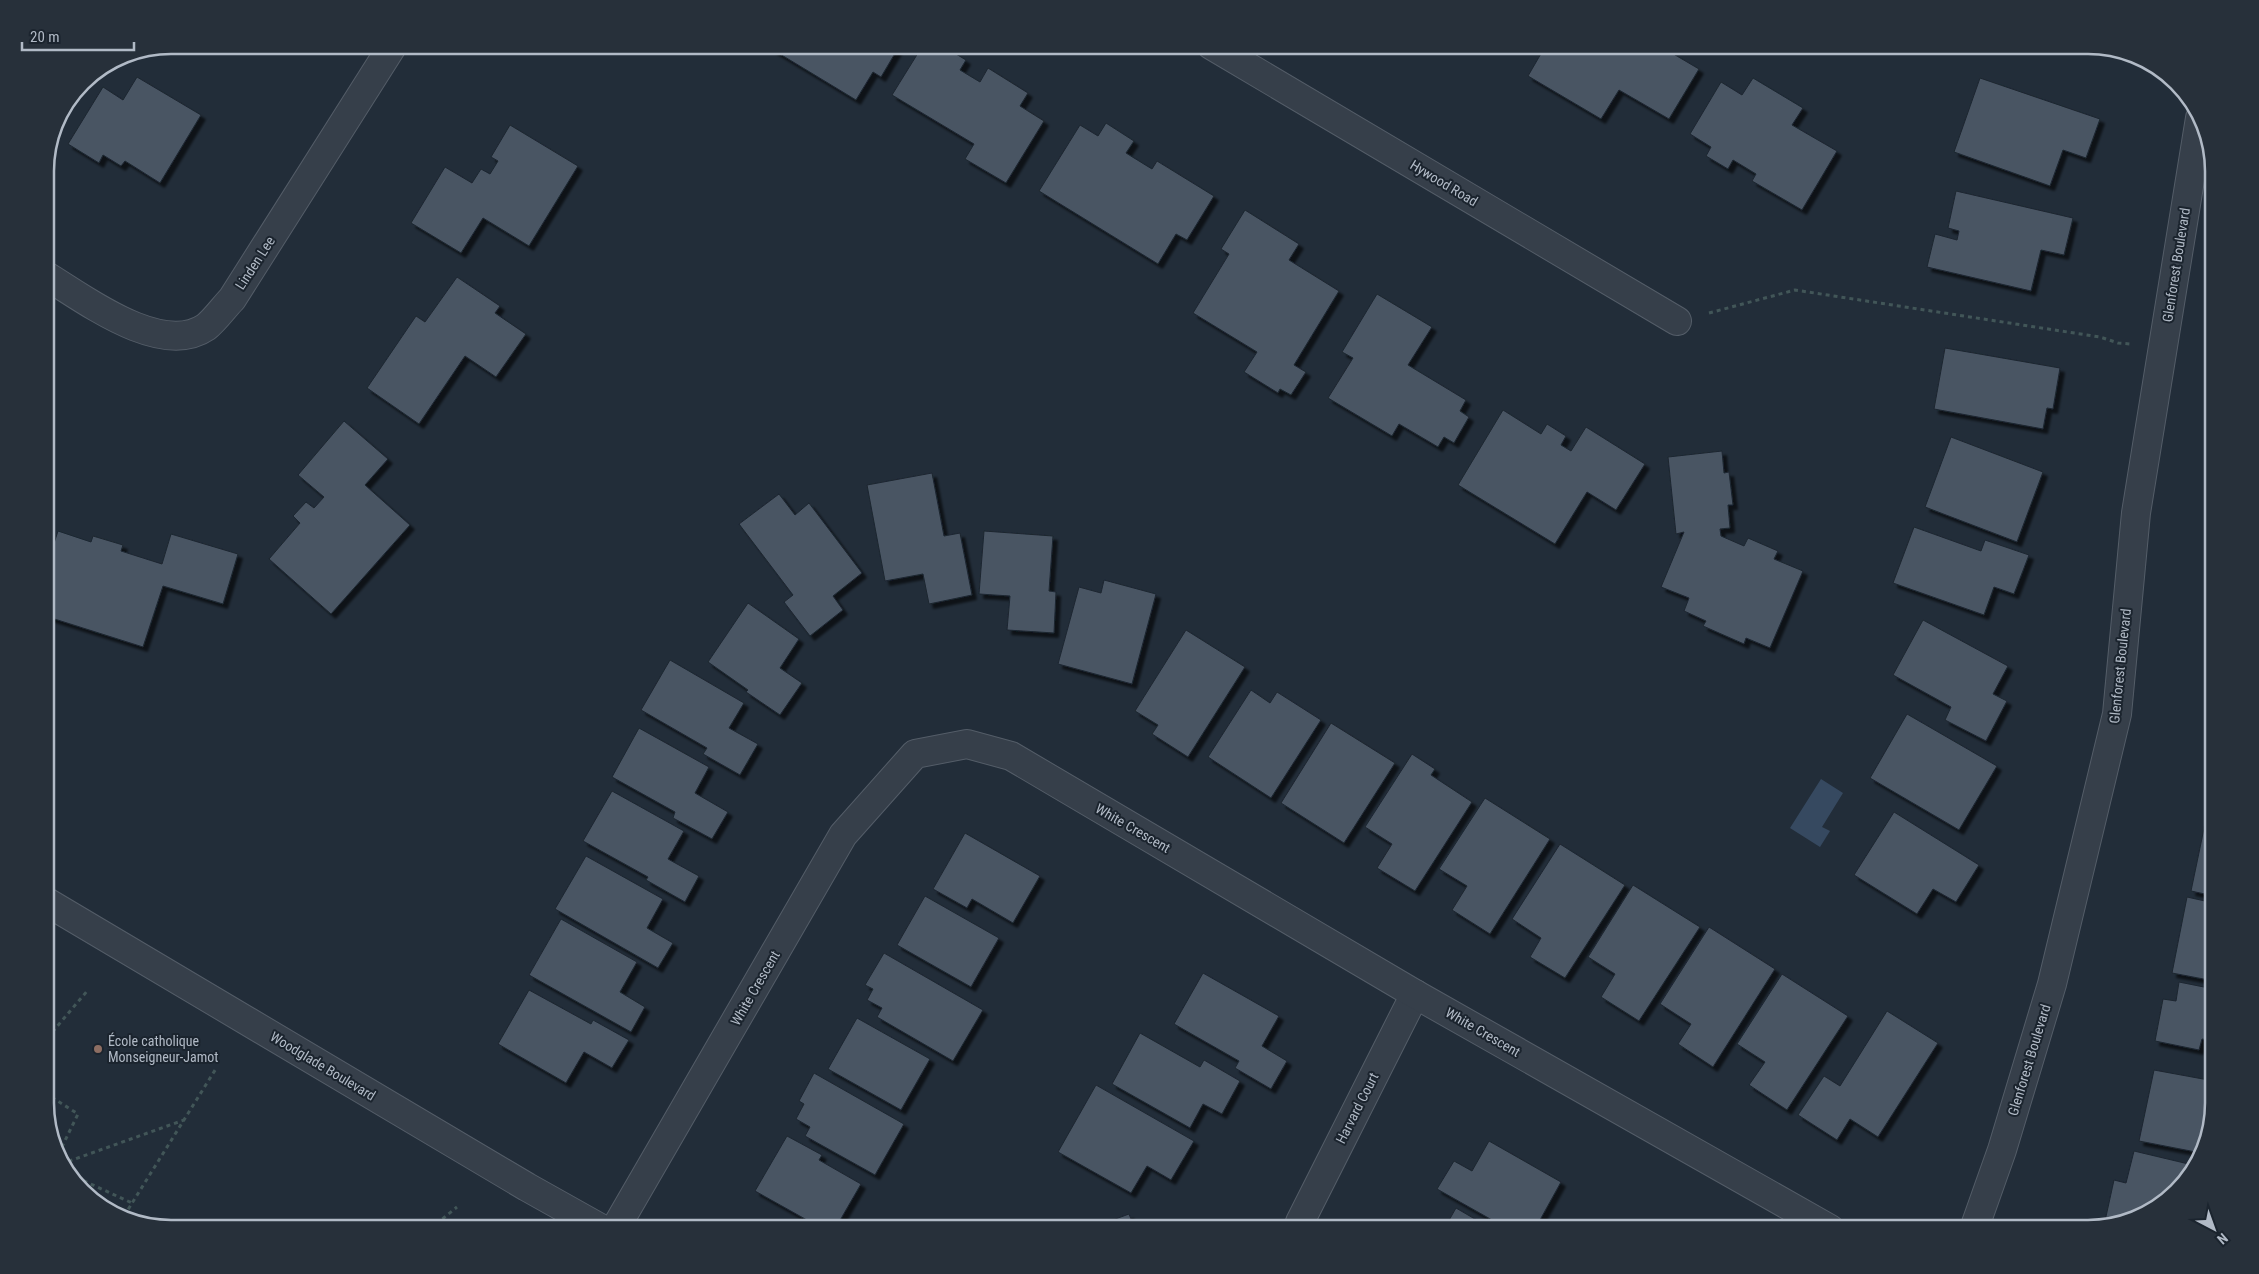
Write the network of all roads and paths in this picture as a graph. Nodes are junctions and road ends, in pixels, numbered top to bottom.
1 (387, 54) edge
2 (1226, 54) edge
3 (2198, 131) edge
4 (54, 280) edge
5 (1677, 321) joint
6 (2163, 345) junction
7 (54, 905) edge
8 (88, 990) dead end
9 (1415, 994) junction
10 (54, 1030) edge
11 (218, 1066) dead end
12 (54, 1099) edge
13 (184, 1119) junction
14 (62, 1146) edge
15 (69, 1161) edge
16 (83, 1180) edge
17 (132, 1203) junction
18 (457, 1207) dead end
19 (127, 1211) edge
20 (441, 1220) edge
21 (586, 1220) edge
22 (620, 1220) edge
23 (1301, 1220) edge
24 (1814, 1220) edge
25 (1977, 1220) edge

1 - 4 street, Linden Lee
2 - 5 street, Hywood Road
3 - 6 street, Glenforest Boulevard
5 - 6 path
6 - 25 street, Glenforest Boulevard
7 - 21 street, Woodglade Boulevard
8 - 10 path
9 - 22 street, White Crescent
9 - 23 street, Harvard Court
9 - 24 street, White Crescent
11 - 13 path
12 - 14 path
13 - 15 path
13 - 17 path
16 - 17 path
17 - 19 path
18 - 20 path

